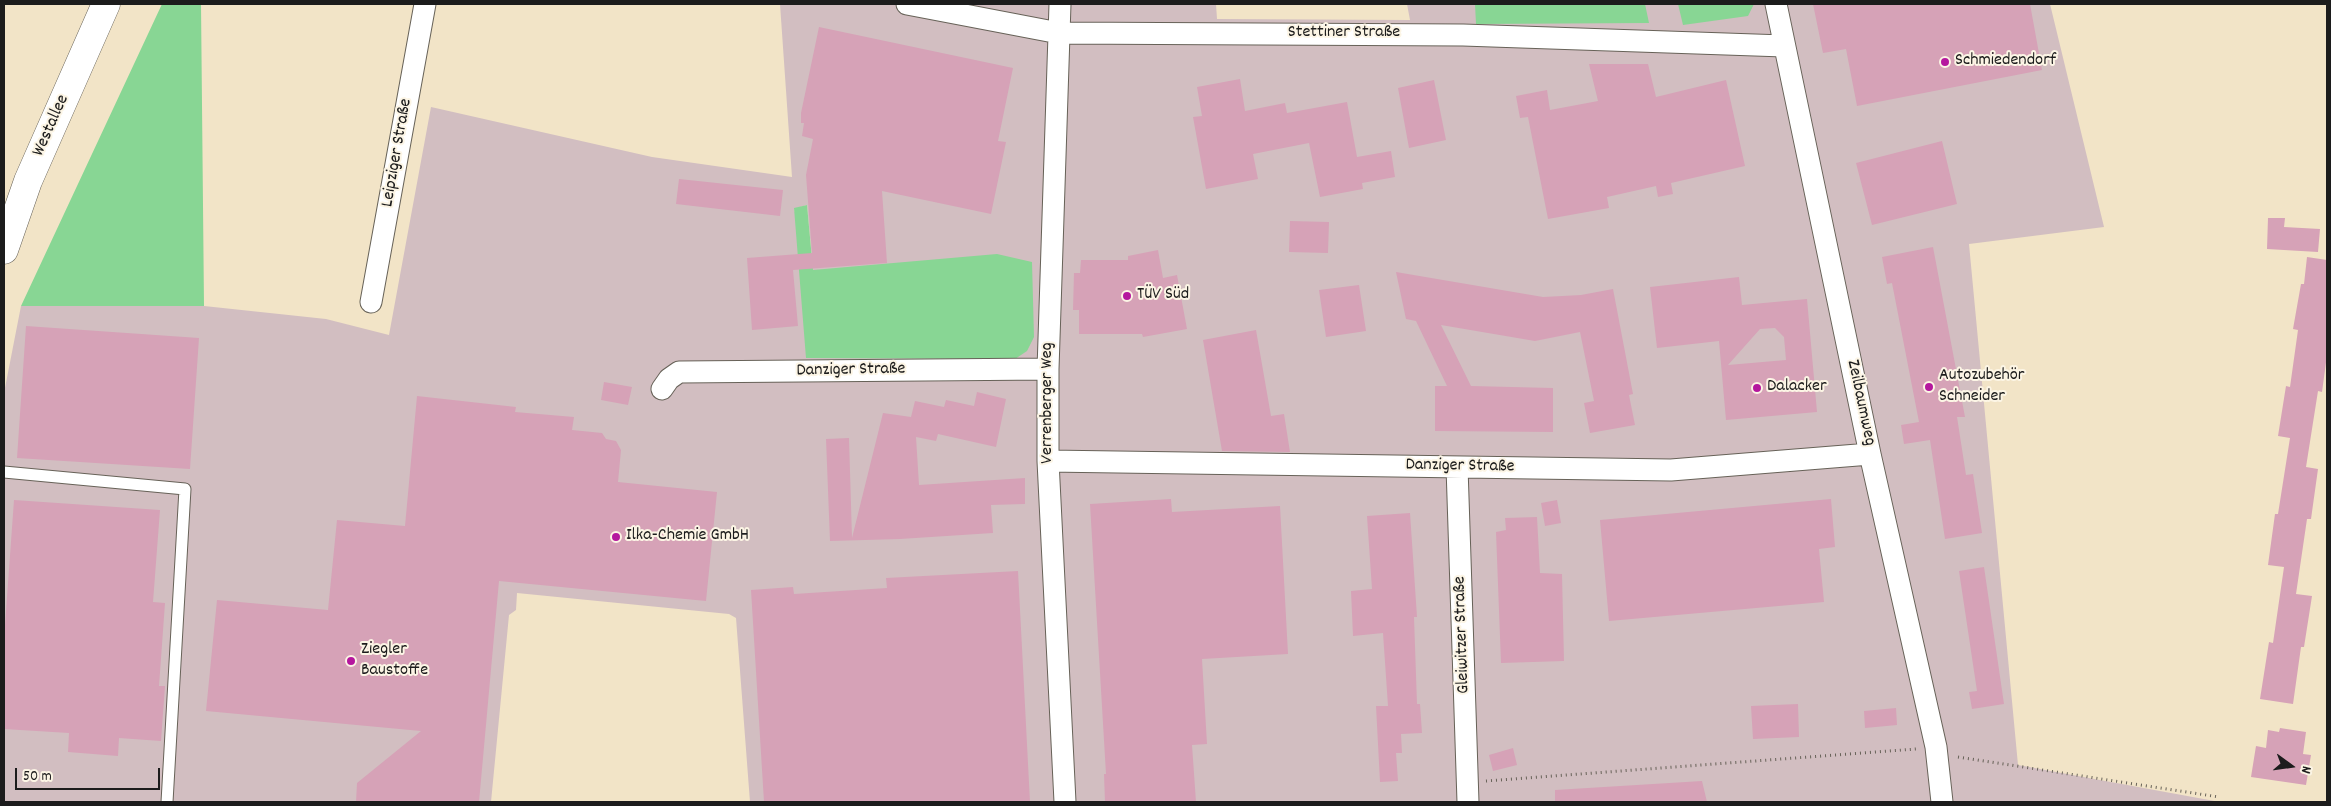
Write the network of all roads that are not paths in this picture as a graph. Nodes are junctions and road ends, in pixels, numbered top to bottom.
1 (106, 4) edge
2 (425, 4) edge
3 (907, 4) edge
4 (1060, 4) edge
5 (1776, 4) edge
6 (1059, 33) junction
7 (1784, 46) junction
8 (4, 250) edge
9 (371, 302) dead end
10 (1048, 369) junction
11 (662, 389) dead end
12 (1870, 454) junction
13 (1048, 461) junction
14 (1457, 467) junction
15 (4, 472) edge
16 (1468, 792) edge
17 (167, 802) edge
18 (1065, 802) edge
19 (1942, 802) edge

1 - 8 main road, Westallee
2 - 9 street, Leipziger Straße
3 - 6 street, Stettiner Straße
4 - 6 street, Verrenberger Weg
5 - 7 street, Zeilbaumweg
6 - 7 street, Stettiner Straße
6 - 10 street, Verrenberger Weg
7 - 12 street, Zeilbaumweg
10 - 11 street, Danziger Straße
10 - 13 street, Verrenberger Weg
12 - 14 street, Danziger Straße
12 - 19 street, Zeilbaumweg
13 - 14 street, Danziger Straße
13 - 18 street, Verrenberger Weg
14 - 16 street, Gleiwitzer Straße
15 - 17 lane

